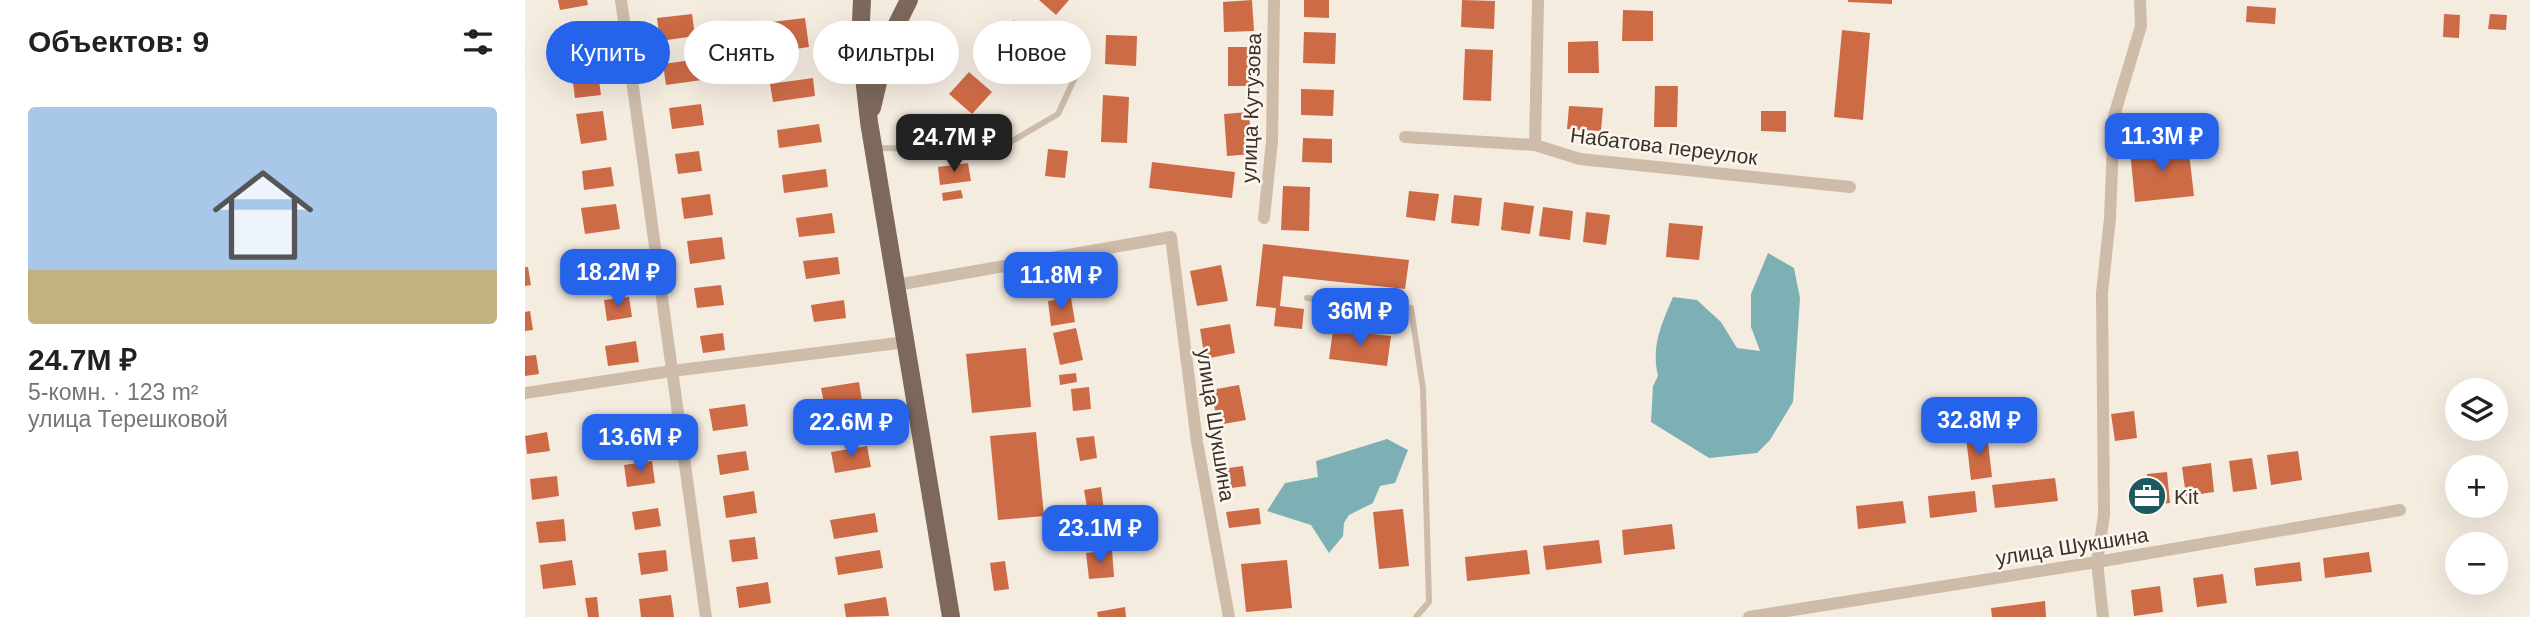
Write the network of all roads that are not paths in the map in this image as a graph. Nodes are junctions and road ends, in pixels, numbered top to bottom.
1 (621, 0) edge
2 (862, 0) edge
3 (909, 0) edge
4 (1274, 0) edge
5 (1538, 0) edge
6 (2140, 0) edge
7 (1072, 84) edge
8 (869, 121) junction
9 (1405, 137) dead end
10 (1535, 145) junction
11 (874, 148) junction
12 (1850, 187) dead end
13 (1264, 218) dead end
14 (896, 285) junction
15 (1307, 298) dead end
16 (906, 342) junction
17 (671, 372) junction
18 (525, 393) edge
19 (2400, 510) dead end
20 (2097, 562) junction
21 (706, 617) edge
22 (951, 617) edge
23 (1229, 617) edge
24 (1416, 617) edge
25 (1749, 617) edge
26 (2103, 617) edge

1 - 17 street
2 - 8 main road
3 - 8 main road
4 - 13 street, улица Кутузова
5 - 10 street
6 - 20 street
7 - 11 lane
8 - 11 main road
9 - 10 street, Набатова переулок
10 - 12 street, Набатова переулок
11 - 14 main road
14 - 16 main road
14 - 23 street, улица Шукшина
15 - 24 lane
16 - 17 street
16 - 22 main road
17 - 18 street
17 - 21 street
19 - 20 street, улица Шукшина
20 - 25 street, улица Шукшина
20 - 26 street

